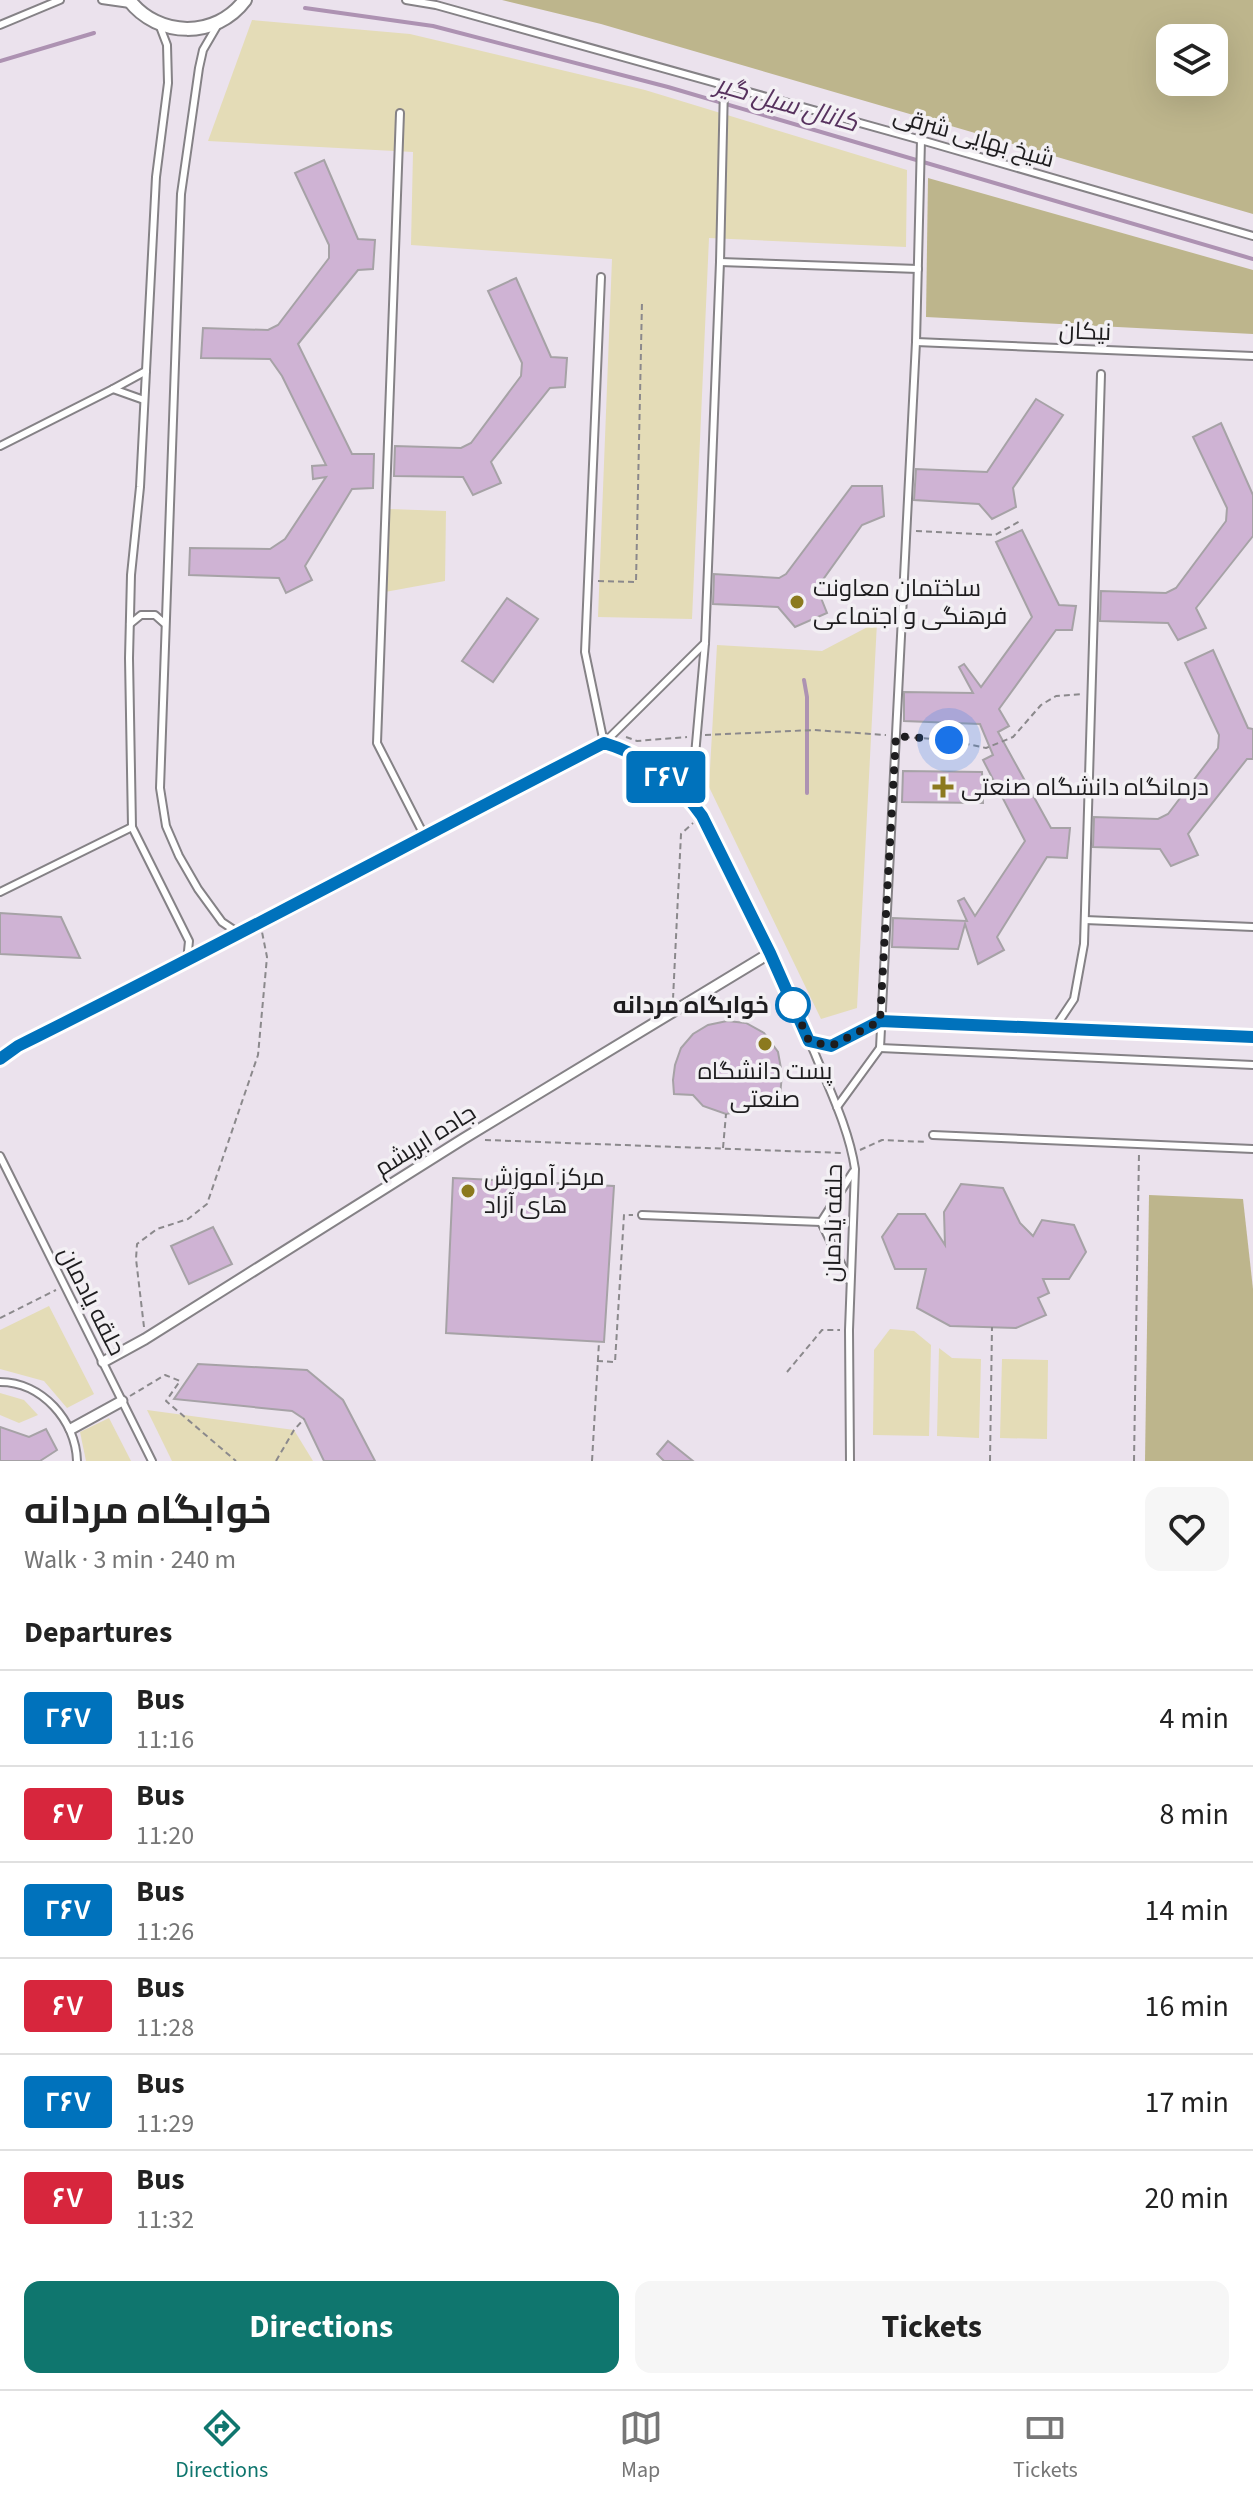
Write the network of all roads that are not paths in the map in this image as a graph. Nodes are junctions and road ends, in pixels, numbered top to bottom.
1 (60, 0) edge
2 (102, 0) edge
3 (245, 0) edge
4 (406, 0) edge
5 (130, 2) edge
6 (218, 23) junction
7 (159, 24) junction
8 (0, 25) edge
9 (724, 86) junction
10 (400, 113) dead end
11 (921, 140) junction
12 (1253, 236) edge
13 (720, 262) junction
14 (918, 269) junction
15 (601, 277) dead end
16 (916, 342) junction
17 (1253, 356) edge
18 (146, 371) junction
19 (1101, 374) dead end
20 (113, 389) junction
21 (144, 400) junction
22 (0, 446) edge
23 (164, 623) junction
24 (130, 624) junction
25 (705, 643) junction
26 (604, 743) junction
27 (691, 800) junction
28 (132, 827) junction
29 (424, 835) junction
30 (0, 892) edge
31 (1085, 920) junction
32 (1253, 927) edge
33 (240, 934) junction
34 (770, 953) junction
35 (187, 961) junction
36 (880, 1021) junction
37 (1054, 1029) junction
38 (1253, 1037) edge
39 (809, 1041) junction
40 (880, 1048) junction
41 (0, 1059) edge
42 (1253, 1065) edge
43 (837, 1107) junction
44 (933, 1135) road end
45 (1253, 1149) edge
46 (0, 1156) edge
47 (855, 1169) junction
48 (3, 1172) edge
49 (642, 1215) road end
50 (821, 1222) junction
51 (851, 1284) junction
52 (103, 1362) junction
53 (0, 1382) edge
54 (122, 1401) junction
55 (71, 1429) junction
56 (77, 1461) edge
57 (152, 1461) edge
58 (850, 1461) edge

1 - 8 lane
2 - 5 lane
3 - 6 street
4 - 9 lane, شیخ بهایی شرقی
5 - 7 street
6 - 7 street
6 - 23 lane
7 - 18 lane
9 - 11 lane, شیخ بهایی شرقی
9 - 13 lane
10 - 29 lane
11 - 12 lane, شیخ بهایی شرقی
11 - 14 lane
13 - 14 lane
13 - 25 lane
14 - 16 lane
15 - 26 lane
16 - 17 lane, نیکان
16 - 36 lane
18 - 20 lane
18 - 21 lane
19 - 31 lane
20 - 21 lane
20 - 22 lane
21 - 24 lane
23 - 24 lane
23 - 33 lane
24 - 28 lane
25 - 26 lane
25 - 27 lane
26 - 27 lane, حلقه یادمان
26 - 29 lane
27 - 34 lane, حلقه یادمان
28 - 30 lane
28 - 35 lane
29 - 33 lane
31 - 32 lane
31 - 37 lane
33 - 35 lane
34 - 39 lane, حلقه یادمان
34 - 52 street, جاده ابریشم
35 - 41 lane
36 - 37 lane
36 - 39 lane
36 - 40 lane
37 - 38 lane
39 - 43 lane, حلقه یادمان
40 - 42 lane
40 - 43 lane
43 - 47 lane, حلقه یادمان
44 - 45 lane
46 - 48 lane, حلقه یادمان
47 - 50 lane
47 - 51 lane, حلقه یادمان
48 - 52 lane, حلقه یادمان
49 - 50 lane
50 - 51 lane
51 - 58 lane, حلقه یادمان
52 - 54 lane, حلقه یادمان
53 - 55 lane
54 - 55 street
54 - 57 lane, حلقه یادمان
55 - 56 lane

